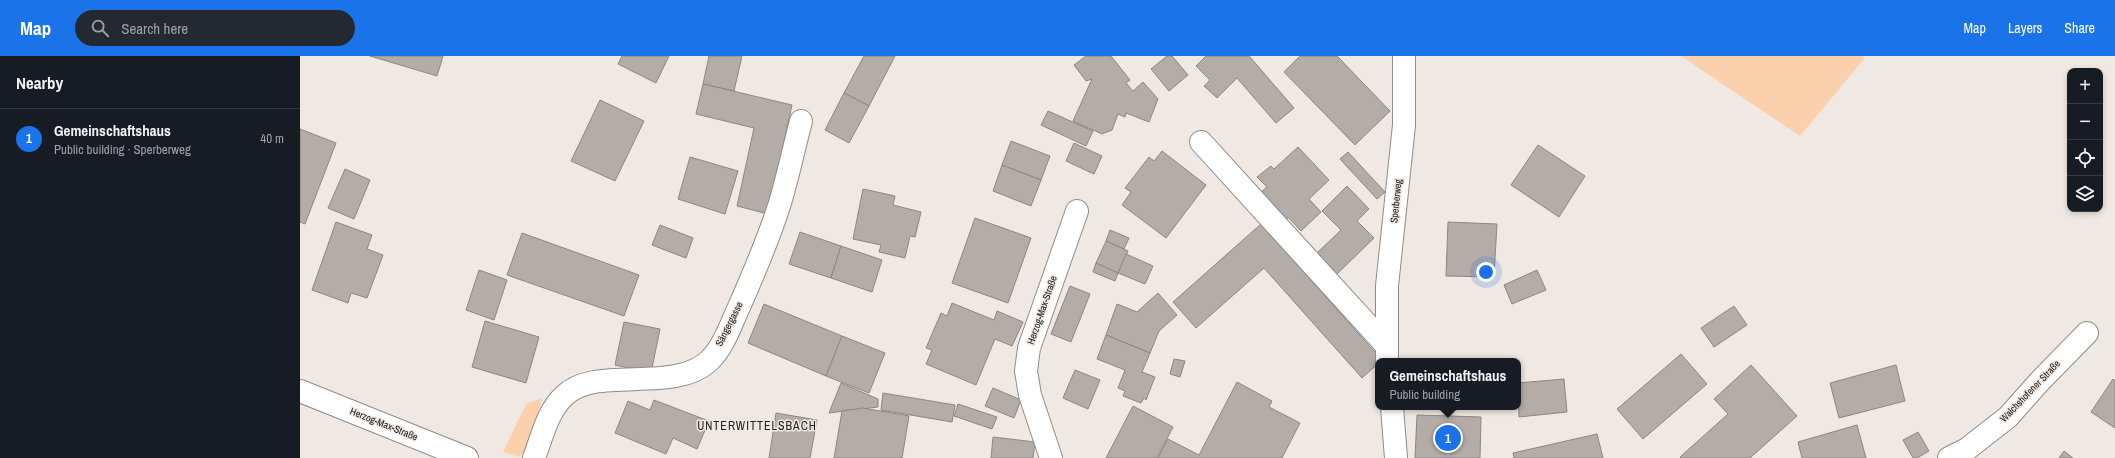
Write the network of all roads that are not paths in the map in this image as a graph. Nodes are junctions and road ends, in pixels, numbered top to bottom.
1 (1404, 56) edge
2 (801, 120) dead end
3 (1201, 142) dead end
4 (1077, 210) dead end
5 (2087, 333) dead end
6 (1387, 353) edge
7 (300, 391) edge
8 (1392, 410) edge
9 (467, 458) edge
10 (534, 458) edge
11 (1051, 458) edge
12 (1396, 458) edge
13 (1949, 458) edge

1 - 6 street, Sperberweg
2 - 10 street, Sängergasse
3 - 6 street, Sperberweg
4 - 11 street, Herzog-Max-Straße
5 - 13 street, Walchshofener Straße
7 - 9 street, Herzog-Max-Straße
8 - 12 street

